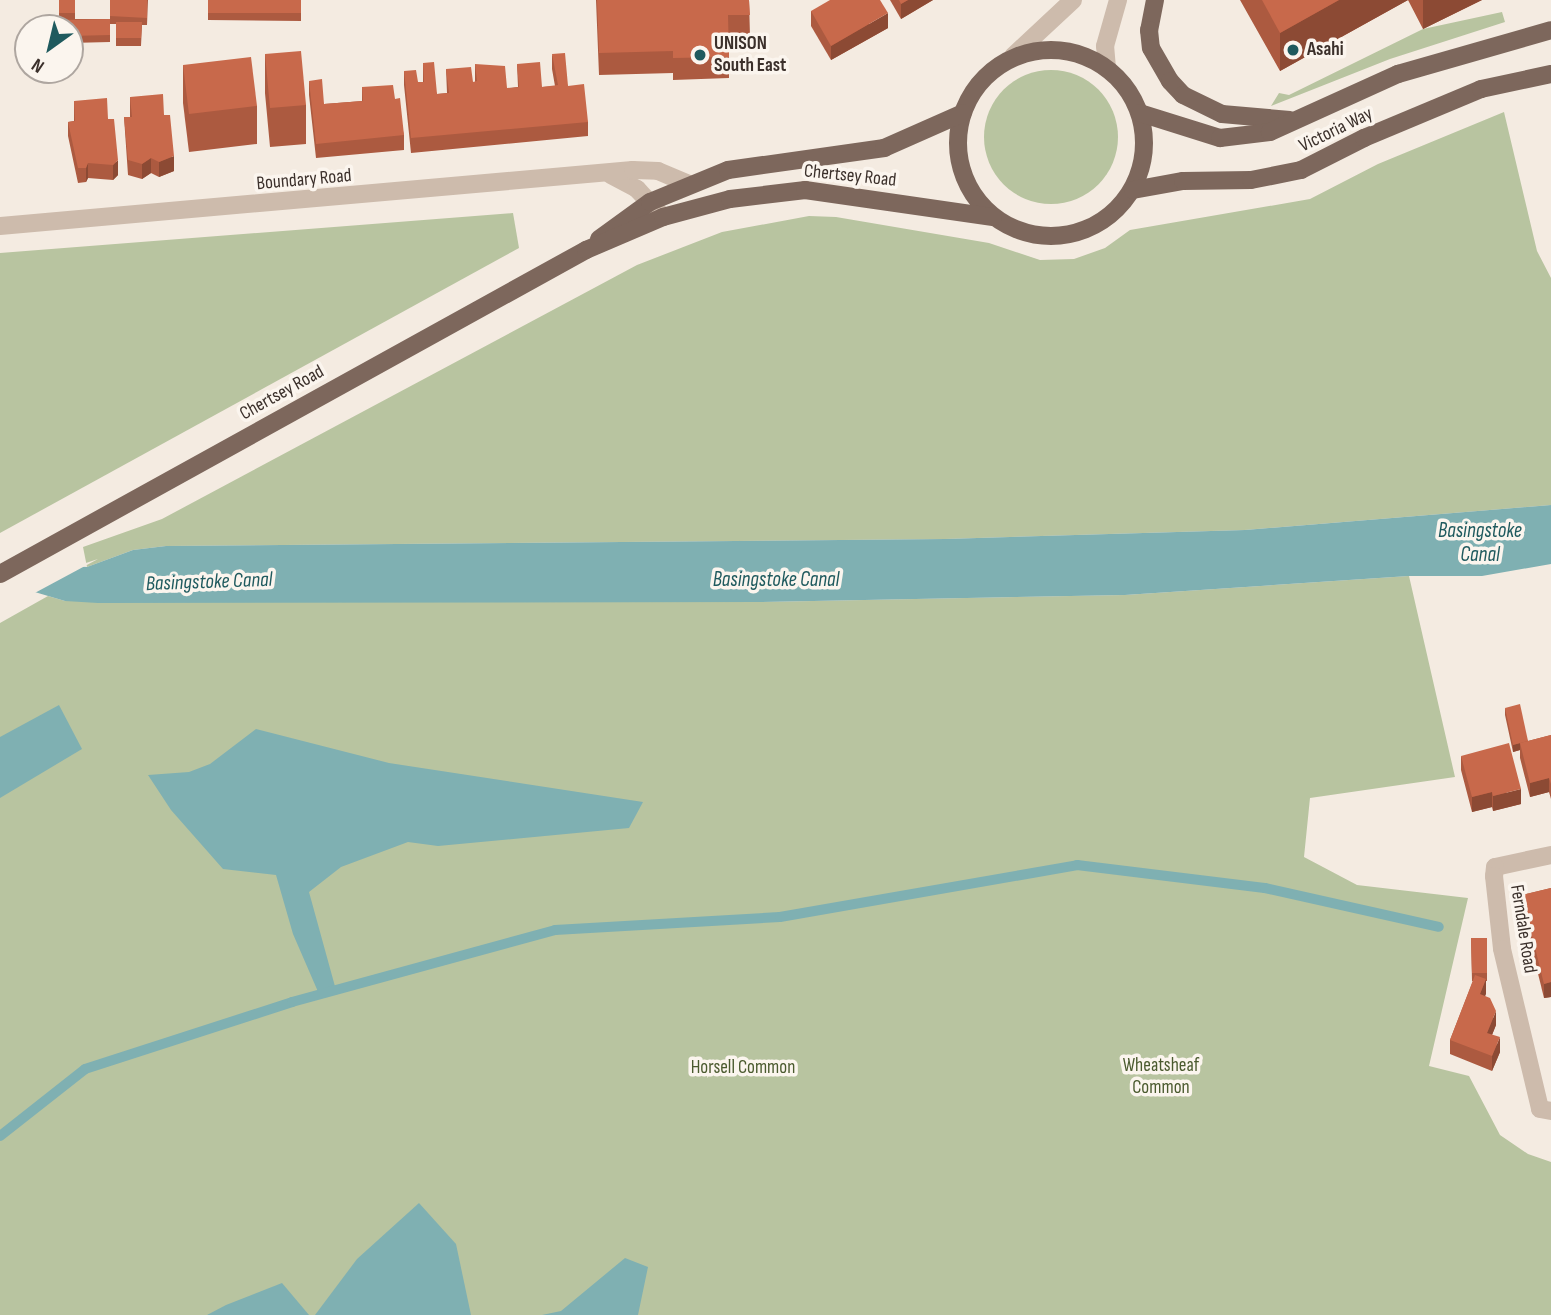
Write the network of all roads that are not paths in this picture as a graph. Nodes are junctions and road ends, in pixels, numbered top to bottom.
1 (1073, 0) edge
2 (1118, 0) edge
3 (1155, 0) edge
4 (1551, 30) edge
5 (1013, 56) junction
6 (1107, 68) junction
7 (1551, 74) edge
8 (962, 113) junction
9 (1140, 113) junction
10 (1293, 120) junction
11 (611, 175) junction
12 (688, 184) junction
13 (1133, 190) junction
14 (650, 202) junction
15 (993, 216) junction
16 (663, 217) junction
17 (0, 226) edge
18 (586, 250) junction
19 (0, 574) edge
20 (1551, 855) edge
21 (1551, 1111) edge

1 - 5 street
2 - 6 street
3 - 10 main road
4 - 10 main road, Victoria Way
5 - 6 main road
5 - 8 main road
6 - 9 main road
7 - 13 main road, Victoria Way
8 - 12 main road, Chertsey Road
8 - 15 main road
9 - 10 main road, Victoria Way
9 - 13 main road
11 - 12 street, Boundary Road
11 - 14 street
11 - 17 street, Boundary Road
12 - 14 main road, Chertsey Road
13 - 15 main road
14 - 16 street
14 - 18 main road, Chertsey Road
15 - 16 main road, Chertsey Road
16 - 18 main road, Chertsey Road
18 - 19 main road, Chertsey Road
20 - 21 street, Ferndale Road

